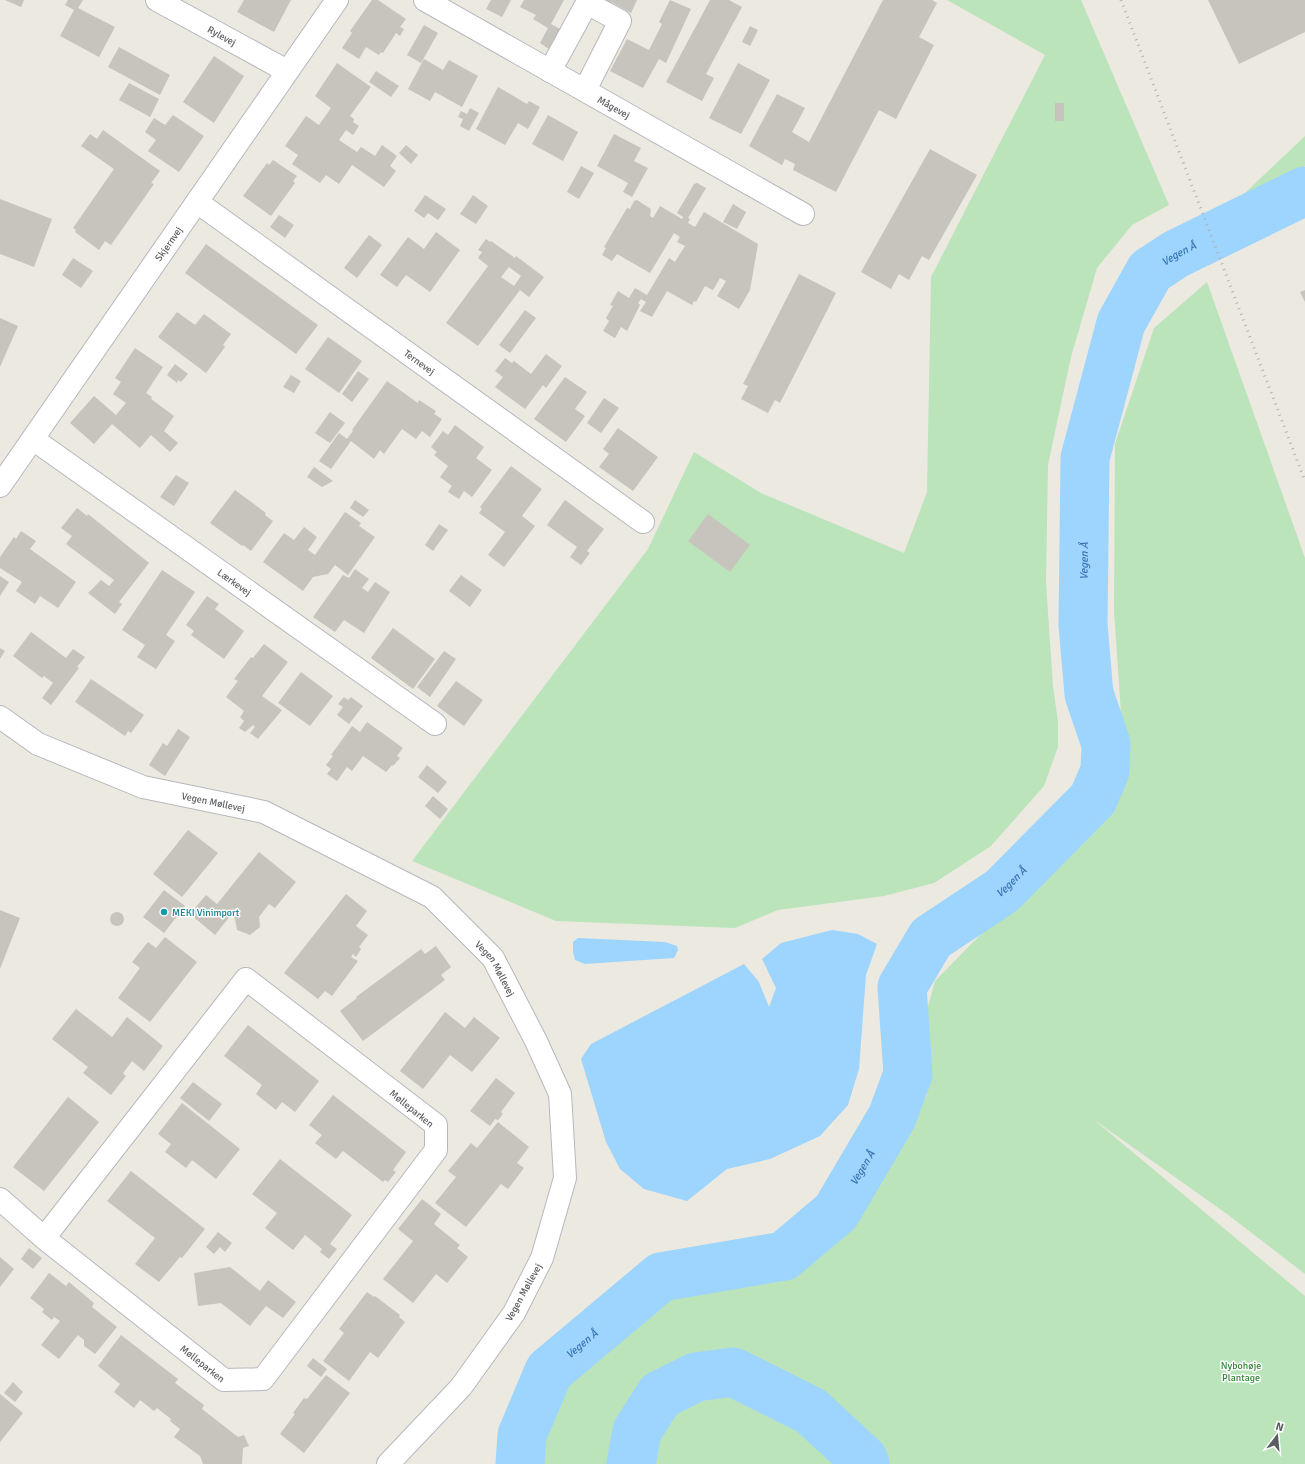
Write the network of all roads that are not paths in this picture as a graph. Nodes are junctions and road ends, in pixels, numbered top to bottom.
1 (157, 0) edge
2 (337, 0) edge
3 (425, 0) edge
4 (550, 70) junction
5 (287, 71) junction
6 (585, 90) junction
7 (196, 202) junction
8 (803, 214) dead end
9 (33, 439) junction
10 (0, 486) edge
11 (643, 522) dead end
12 (0, 717) edge
13 (435, 724) dead end
14 (0, 1199) edge
15 (44, 1238) junction
16 (388, 1464) edge

1 - 5 street, Rylevej
2 - 5 street, Skjernvej
3 - 4 street, Mågevej
4 - 6 street, Mågevej
4 - 6 street
5 - 7 street, Skjernvej
6 - 8 street, Mågevej
7 - 9 street, Skjernvej
7 - 11 street, Ternevej
9 - 10 street, Skjernvej
9 - 13 street, Lærkevej
12 - 16 street, Vegen Møllevej
14 - 15 street, Mølleparken
15 - 15 street, Mølleparken

